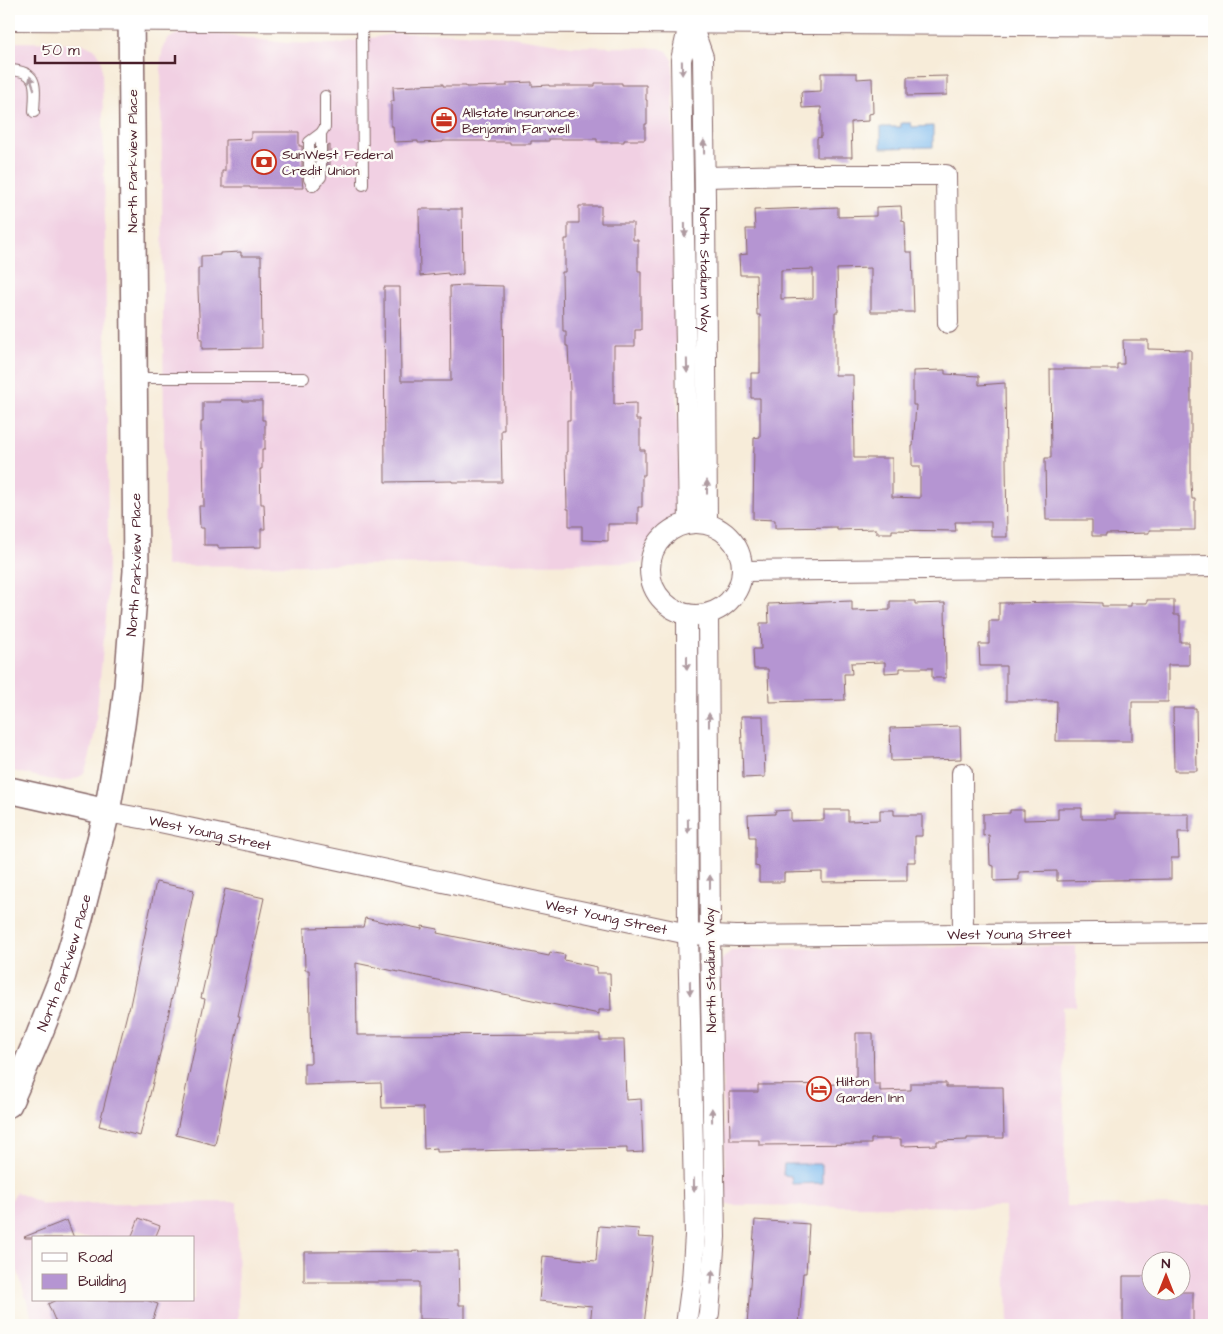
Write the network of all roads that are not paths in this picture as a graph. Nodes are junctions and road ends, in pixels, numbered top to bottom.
1 (131, 13) edge
2 (690, 14) edge
3 (9, 16) edge
4 (362, 19) junction
5 (1214, 22) edge
6 (9, 70) edge
7 (325, 96) dead end
8 (34, 112) dead end
9 (705, 177) junction
10 (363, 185) dead end
11 (313, 186) dead end
12 (948, 323) dead end
13 (134, 378) junction
14 (304, 378) dead end
15 (698, 523) junction
16 (1214, 566) edge
17 (742, 571) junction
18 (687, 614) junction
19 (708, 614) junction
20 (962, 773) dead end
21 (9, 790) edge
22 (107, 812) junction
23 (1214, 932) edge
24 (688, 934) junction
25 (963, 934) junction
26 (710, 935) junction
27 (9, 1104) edge
28 (686, 1325) edge
29 (706, 1325) edge

1 - 3 main road
1 - 4 main road
1 - 13 street, North Parkview Place
2 - 4 main road
2 - 5 main road
9 -> 2 street, North Stadium Way
2 -> 15 street, North Stadium Way
4 - 10 lane
8 -> 6 lane
7 - 11 lane
9 - 12 street
15 -> 9 street, North Stadium Way
13 - 14 lane
13 - 22 street, North Parkview Place
15 - 17 street
15 - 18 street
16 - 17 street
17 - 19 street
18 - 19 street
18 -> 24 street, North Stadium Way
26 -> 19 street, North Stadium Way
20 - 25 street
21 - 22 street, West Young Street
22 - 24 street, West Young Street
22 - 27 street, North Parkview Place
23 - 25 street, West Young Street
24 - 26 street, West Young Street
24 -> 28 street, North Stadium Way
25 - 26 street, West Young Street
29 -> 26 street, North Stadium Way

